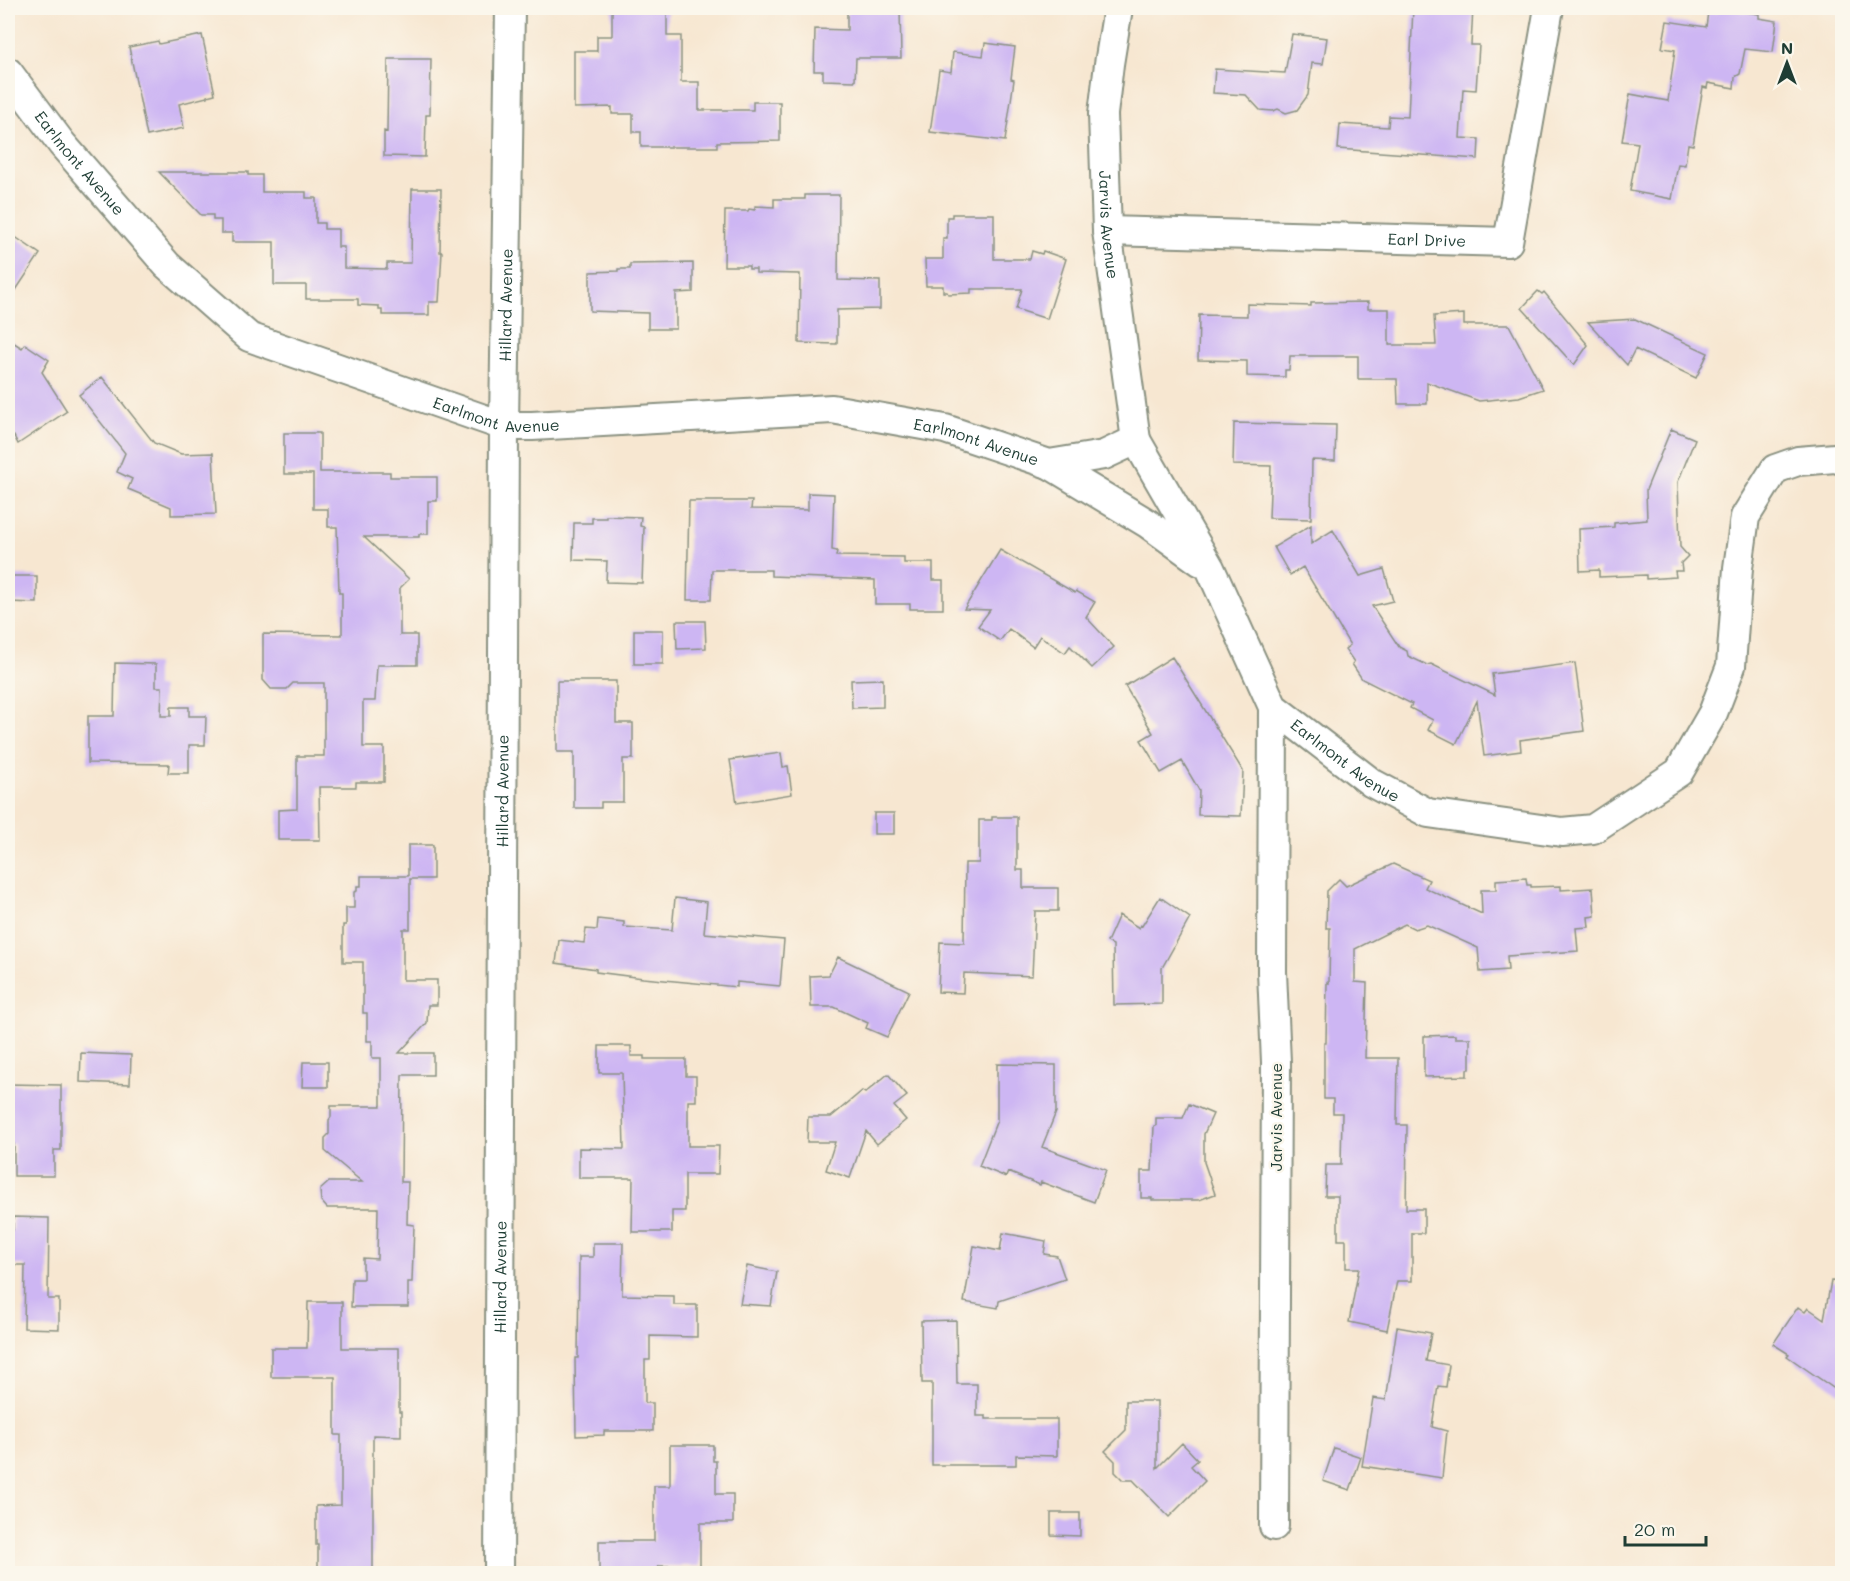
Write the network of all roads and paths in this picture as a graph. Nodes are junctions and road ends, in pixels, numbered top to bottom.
1 (510, 8) edge
2 (1118, 8) edge
3 (1549, 8) edge
4 (8, 72) edge
5 (1107, 231) junction
6 (504, 426) junction
7 (1136, 440) junction
8 (1842, 460) edge
9 (1049, 464) junction
10 (1210, 568) junction
11 (1273, 707) junction
12 (1274, 1526) dead end
13 (499, 1574) edge

1 - 6 street, Hillard Avenue
2 - 5 street, Jarvis Avenue
3 - 5 street, Earl Drive
4 - 6 street, Earlmont Avenue
5 - 7 street, Jarvis Avenue
6 - 9 street, Earlmont Avenue
6 - 13 street, Hillard Avenue
7 - 9 street, Earlmont Avenue
7 - 10 street, Earlmont Avenue
8 - 11 street, Earlmont Avenue
9 - 10 street
10 - 11 street, Earlmont Avenue
11 - 12 street, Jarvis Avenue

